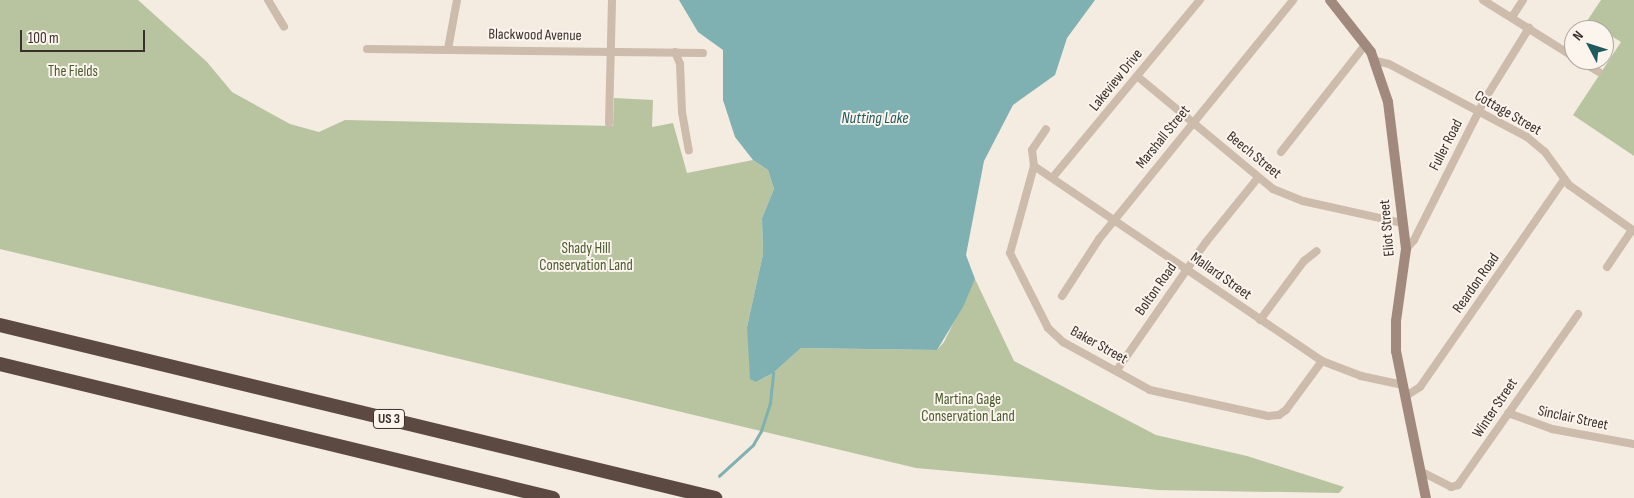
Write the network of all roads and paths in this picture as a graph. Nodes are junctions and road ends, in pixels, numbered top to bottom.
1 (268, 0) edge
2 (456, 0) edge
3 (612, 0) edge
4 (1200, 0) edge
5 (1293, 0) edge
6 (1330, 0) edge
7 (1483, 0) edge
8 (1523, 0) edge
9 (1512, 17) junction
10 (284, 27) dead end
11 (1529, 28) junction
12 (1366, 44) junction
13 (368, 49) dead end
14 (448, 49) junction
15 (610, 50) junction
16 (1564, 50) edge
17 (675, 52) junction
18 (703, 53) dead end
19 (1376, 61) junction
20 (1596, 70) edge
21 (1599, 72) dead end
22 (1137, 76) junction
23 (1478, 111) junction
24 (1192, 122) junction
25 (609, 123) dead end
26 (1046, 129) dead end
27 (689, 150) dead end
28 (1281, 152) dead end
29 (1034, 166) junction
30 (1053, 177) junction
31 (1258, 179) junction
32 (1564, 180) junction
33 (1114, 220) junction
34 (1402, 222) junction
35 (1633, 230) edge
36 (1406, 249) junction
37 (1317, 251) dead end
38 (1607, 267) dead end
39 (1186, 269) junction
40 (1062, 296) dead end
41 (1578, 314) dead end
42 (1260, 320) junction
43 (0, 325) edge
44 (1322, 361) junction
45 (0, 364) edge
46 (1117, 370) junction
47 (1403, 385) junction
48 (1406, 396) junction
49 (1508, 413) junction
50 (1634, 444) edge
51 (1422, 472) junction
52 (553, 498) edge
53 (715, 498) edge
54 (1426, 498) edge

1 - 10 street
2 - 14 street
3 - 15 street
4 - 22 street, Lakeview Drive
5 - 24 street, Marshall Street
6 - 12 street, Eliot Street
7 - 9 street
8 - 9 street
9 - 11 street
11 - 16 street
11 - 23 street, Fuller Road
12 - 19 street, Eliot Street
12 - 28 street
13 - 14 street, Blackwood Avenue
14 - 15 street, Blackwood Avenue
15 - 17 street, Blackwood Avenue
15 - 25 street
17 - 18 street, Blackwood Avenue
17 - 27 street
19 - 23 street, Cottage Street
19 - 34 street, Eliot Street
20 - 21 street
22 - 24 street, Beech Street
22 - 30 street, Lakeview Drive
23 - 32 street, Cottage Street
23 - 36 street, Fuller Road
24 - 31 street, Beech Street
24 - 33 street, Marshall Street
26 - 29 street, Baker Street
29 - 30 street, Mallard Street
29 - 46 street, Baker Street
30 - 33 street, Mallard Street
31 - 34 street, Beech Street
31 - 39 street, Bolton Road
32 - 35 street, Cottage Street
32 - 48 street, Reardon Road
33 - 39 street, Mallard Street
33 - 40 street, Marshall Street
34 - 36 street, Eliot Street
35 - 38 street
36 - 47 street, Eliot Street
37 - 42 street
39 - 42 street, Mallard Street
39 - 46 street, Bolton Road
41 - 49 street, Winter Street
42 - 44 street, Mallard Street
43 - 53 highway, US 3
44 - 46 street, Baker Street
44 - 47 street, Mallard Street
45 - 52 highway
47 - 48 street, Eliot Street
48 - 51 street, Eliot Street
49 - 50 street, Sinclair Street
49 - 51 street, Winter Street
51 - 54 street, Eliot Street

